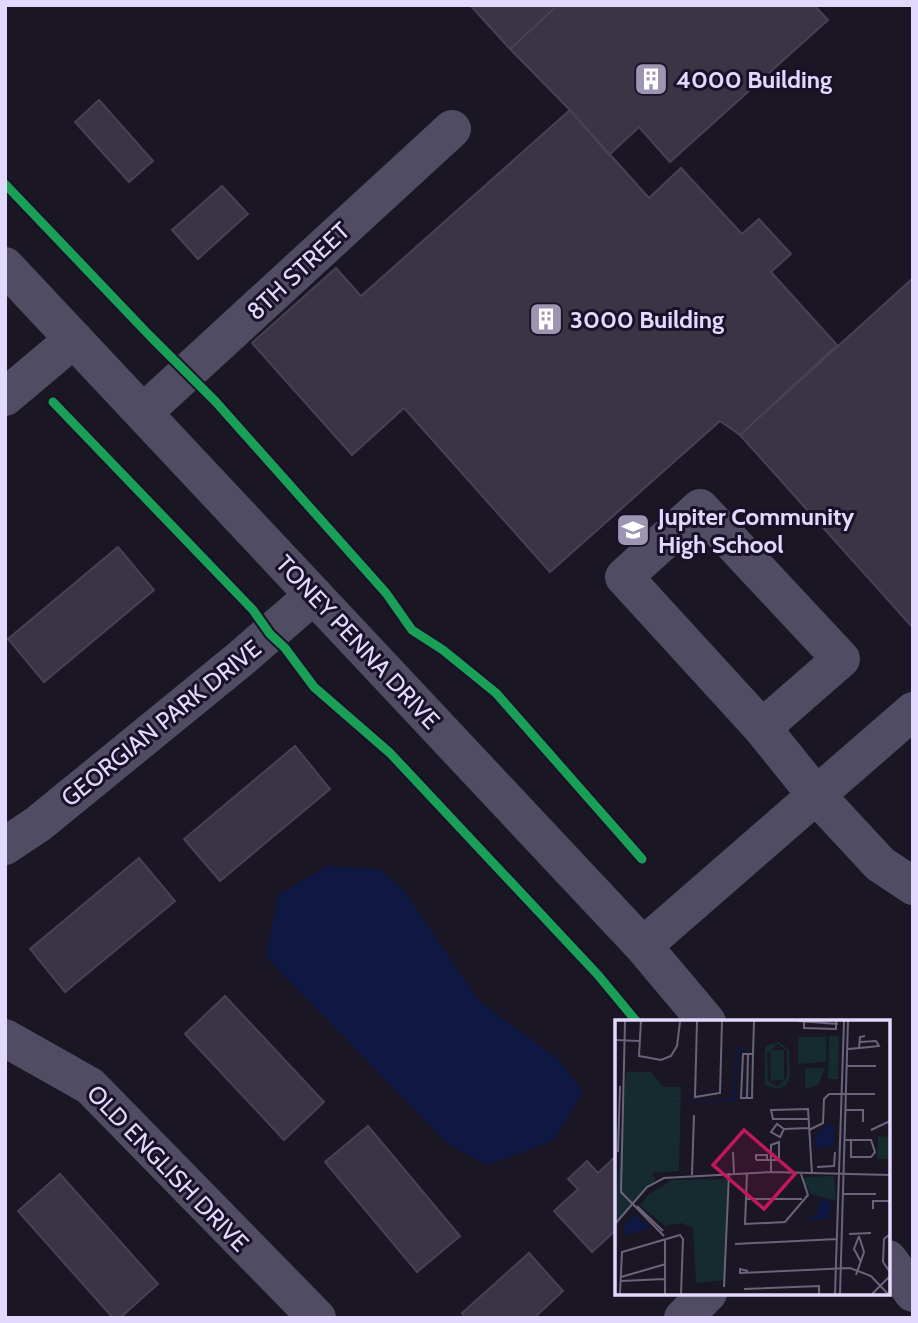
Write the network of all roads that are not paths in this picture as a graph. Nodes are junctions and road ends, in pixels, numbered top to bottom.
1 (452, 129) dead end
2 (5, 266) edge
3 (74, 339) junction
4 (5, 397) edge
5 (143, 413) junction
6 (314, 595) junction
7 (913, 711) edge
8 (762, 728) junction
9 (816, 795) junction
10 (5, 846) edge
11 (913, 886) edge
12 (643, 946) junction
13 (705, 1020) edge
14 (5, 1038) edge
15 (890, 1262) edge
16 (913, 1293) edge
17 (706, 1295) edge
18 (317, 1318) edge
19 (683, 1318) edge

1 - 5 street, 8TH STREET
2 - 3 street, TONEY PENNA DRIVE
3 - 4 street
3 - 5 street, TONEY PENNA DRIVE
5 - 6 street, TONEY PENNA DRIVE
6 - 10 street, GEORGIAN PARK DRIVE
6 - 12 street, TONEY PENNA DRIVE
7 - 9 street
8 - 8 street
8 - 9 street
9 - 11 street
9 - 12 street
12 - 13 street, TONEY PENNA DRIVE
14 - 18 street, OLD ENGLISH DRIVE
15 - 16 street
17 - 19 street

